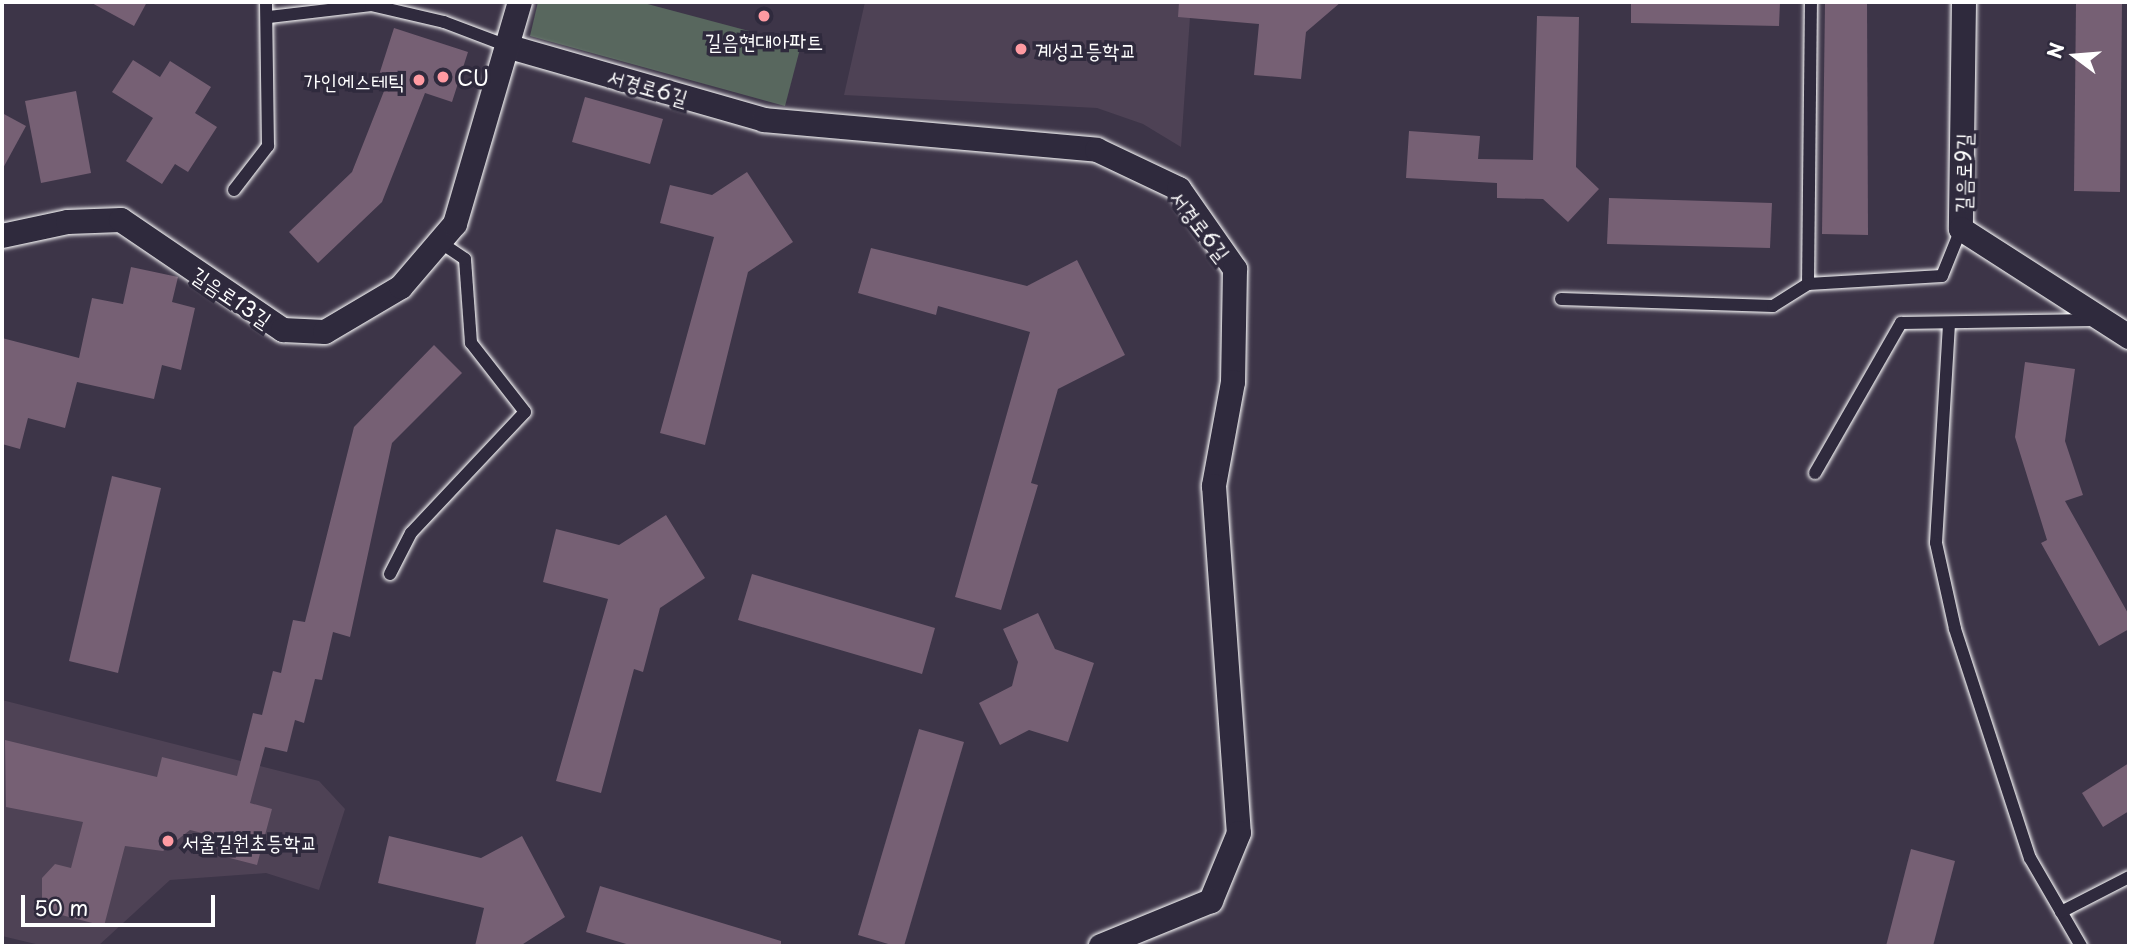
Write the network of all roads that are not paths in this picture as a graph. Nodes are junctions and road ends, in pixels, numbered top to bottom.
1 (266, 2) edge
2 (520, 2) edge
3 (1811, 2) edge
4 (1964, 2) edge
5 (270, 17) junction
6 (510, 47) junction
7 (234, 190) dead end
8 (1961, 229) junction
9 (2, 236) edge
10 (440, 242) junction
11 (1808, 284) junction
12 (1561, 299) dead end
13 (2099, 320) junction
14 (1949, 324) junction
15 (2129, 337) edge
16 (1815, 472) dead end
17 (390, 575) dead end
18 (2129, 877) edge
19 (2061, 912) junction
20 (1101, 946) edge
21 (2081, 946) edge

1 - 5 lane
2 - 6 street, 길음로13길
3 - 11 lane
4 - 8 street, 길음로9길
5 - 6 lane
5 - 7 lane
6 - 10 street, 길음로13길
6 - 20 street, 서경로6길
8 - 11 lane
8 - 13 street, 길음로9길
9 - 10 street, 길음로13길
10 - 17 lane
11 - 12 lane
13 - 14 lane
13 - 15 street, 길음로9길
14 - 16 lane
14 - 19 lane
18 - 19 lane
19 - 21 lane

